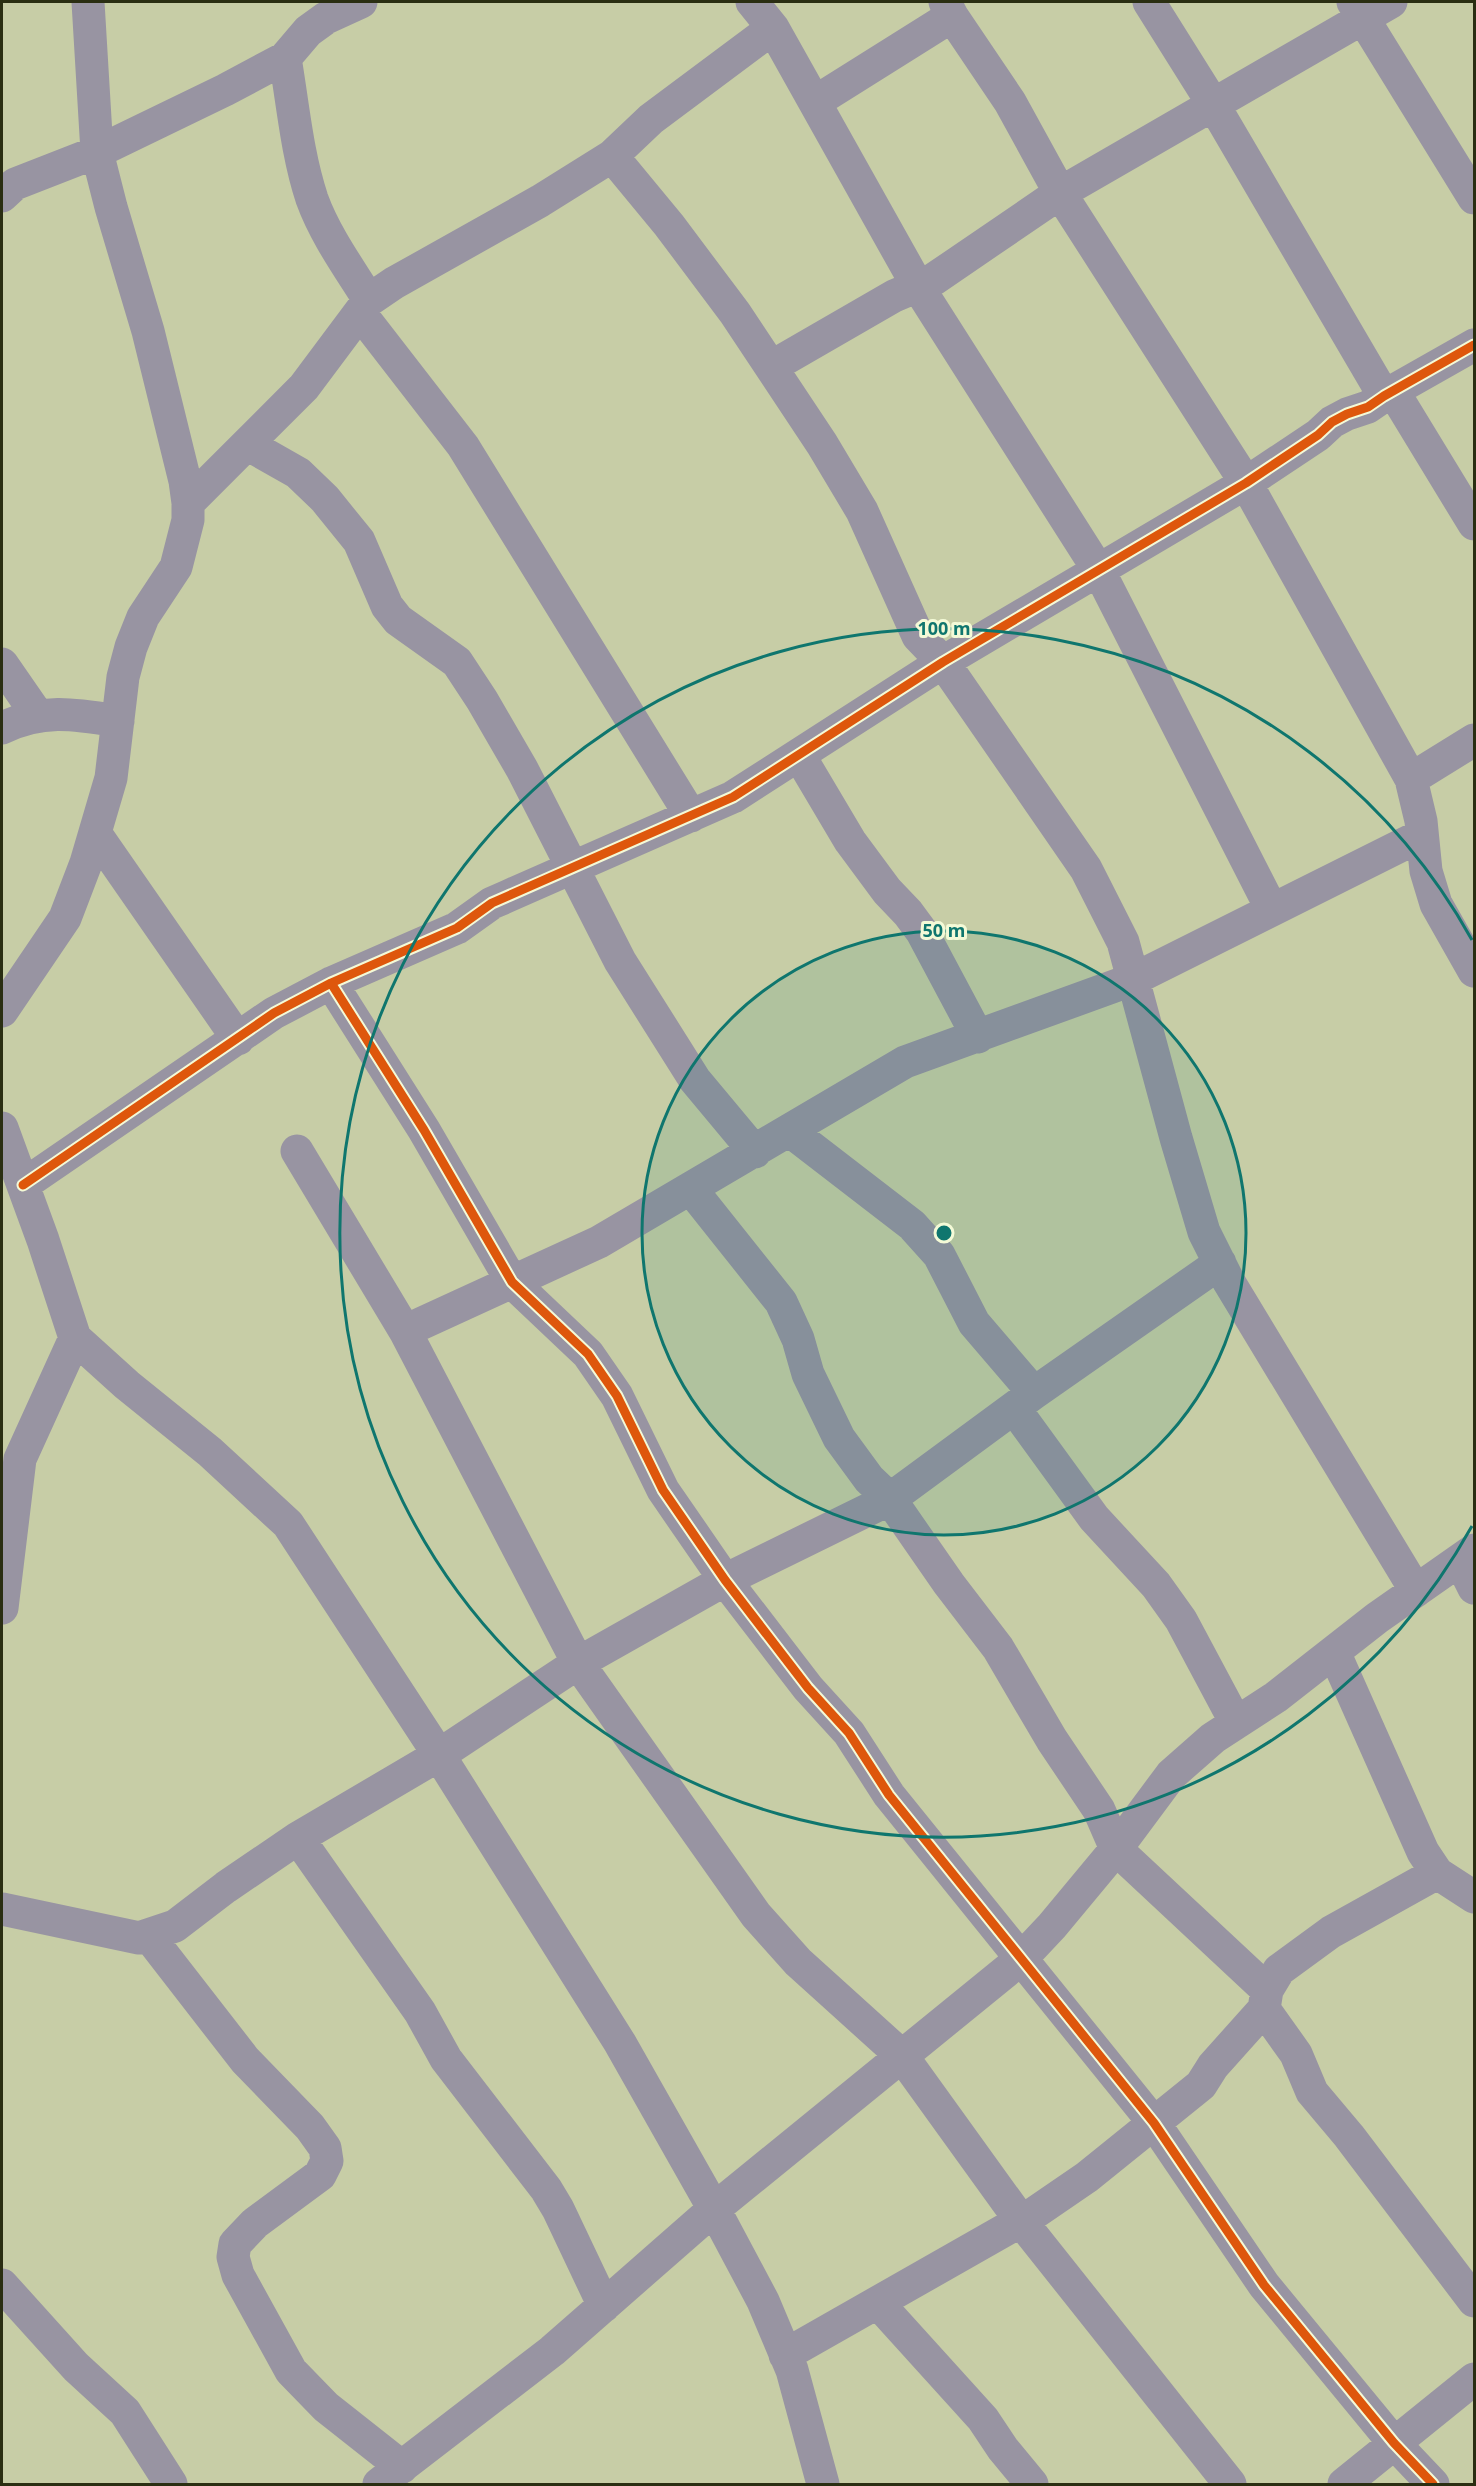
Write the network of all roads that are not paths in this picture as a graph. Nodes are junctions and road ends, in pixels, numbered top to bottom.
1 (88, 2) edge
2 (361, 2) edge
3 (752, 2) edge
4 (1149, 2) edge
5 (1392, 2) edge
6 (949, 9) edge
7 (324, 10) edge
8 (1358, 10) edge
9 (773, 28) junction
10 (285, 58) junction
11 (815, 102) junction
12 (1213, 104) junction
13 (97, 152) junction
14 (612, 156) junction
15 (6, 184) edge
16 (1060, 193) junction
17 (1474, 198) edge
18 (917, 285) junction
19 (365, 307) junction
20 (1474, 345) edge
21 (771, 367) junction
22 (1388, 393) junction
23 (247, 444) junction
24 (1246, 483) junction
25 (188, 502) junction
26 (1474, 524) edge
27 (1099, 571) junction
28 (942, 662) junction
29 (2, 664) edge
30 (38, 716) junction
31 (118, 721) junction
32 (2, 728) edge
33 (1474, 740) edge
34 (799, 755) junction
35 (1411, 779) junction
36 (691, 816) junction
37 (95, 833) junction
38 (1422, 835) junction
39 (573, 869) junction
40 (1272, 910) junction
41 (1474, 971) edge
42 (1134, 979) junction
43 (330, 983) junction
44 (2, 1011) edge
45 (978, 1037) junction
46 (238, 1039) junction
47 (790, 1131) junction
48 (4, 1145) edge
49 (297, 1151) dead end
50 (755, 1152) junction
51 (23, 1185) junction
52 (691, 1189) junction
53 (1220, 1263) junction
54 (513, 1282) junction
55 (405, 1330) junction
56 (75, 1338) junction
57 (1024, 1400) junction
58 (11, 1449) edge
59 (890, 1499) junction
60 (1470, 1566) edge
61 (725, 1580) junction
62 (1416, 1591) junction
63 (2, 1608) edge
64 (1334, 1652) junction
65 (578, 1663) junction
66 (1236, 1723) junction
67 (439, 1755) junction
68 (298, 1838) junction
69 (1116, 1849) junction
70 (1437, 1872) junction
71 (1474, 1897) edge
72 (2, 1909) edge
73 (148, 1935) junction
74 (1021, 1959) junction
75 (1265, 1999) junction
76 (902, 2056) junction
77 (1154, 2123) junction
78 (714, 2209) junction
79 (1021, 2221) junction
80 (2, 2285) edge
81 (1474, 2301) edge
82 (878, 2302) junction
83 (604, 2306) junction
84 (785, 2355) junction
85 (1474, 2379) edge
86 (1394, 2443) junction
87 (390, 2476) edge
88 (171, 2484) edge
89 (823, 2484) edge
90 (1032, 2484) edge
91 (1230, 2484) edge
92 (1344, 2484) edge
93 (1433, 2484) edge

1 - 13 street
2 - 7 street
3 - 9 street
4 - 12 street
5 - 8 street
6 - 11 street
6 - 16 street
7 - 10 street
8 - 12 street
8 - 17 street
9 - 11 street
9 - 14 street
10 - 13 street
10 - 19 street
11 - 18 street
12 - 16 street
12 - 22 street
13 - 15 street
13 - 25 street
14 - 19 street
14 - 21 street
16 - 18 street
16 - 24 street
18 - 21 street
18 - 27 street
19 - 23 street
19 - 36 street
20 - 22 street
21 - 28 street
22 - 24 street
22 - 26 street
23 - 25 street
23 - 39 street
24 - 27 street
24 - 35 street
25 - 31 street
27 - 28 street
27 - 40 street
28 - 34 street
28 - 42 street
29 - 30 street
30 - 31 street
30 - 32 street
31 - 37 street
33 - 35 street
34 - 36 street
34 - 45 street
35 - 38 street
36 - 39 street
37 - 44 street
37 - 46 street
38 - 40 street
38 - 41 street
39 - 43 street
39 - 50 street
40 - 42 street
42 - 45 street
42 - 53 street
43 - 46 street
43 - 54 street
45 - 47 street
46 - 51 street
47 - 50 street
47 - 57 street
48 - 51 street
49 - 55 street
50 - 52 street
51 - 56 street
52 - 54 street
52 - 59 street
53 - 57 street
53 - 62 street
54 - 55 street
54 - 61 street
55 - 65 street
56 - 58 street
56 - 67 street
57 - 59 street
57 - 66 street
58 - 63 street
59 - 61 street
59 - 69 street
60 - 62 street
61 - 65 street
61 - 74 street
62 - 64 street
64 - 66 street
64 - 70 street
65 - 67 street
65 - 76 street
66 - 69 street
67 - 68 street
67 - 78 street
68 - 73 street
68 - 83 street
69 - 74 street
69 - 75 street
70 - 71 street
70 - 75 street
72 - 73 street
73 - 87 street
74 - 76 street
74 - 77 street
75 - 77 street
75 - 81 street
76 - 78 street
76 - 79 street
77 - 79 street
77 - 86 street
78 - 83 street
78 - 84 street
79 - 82 street
79 - 91 street
80 - 88 street
82 - 84 street
82 - 90 street
83 - 87 street
84 - 89 street
85 - 86 street
86 - 92 street
86 - 93 street

